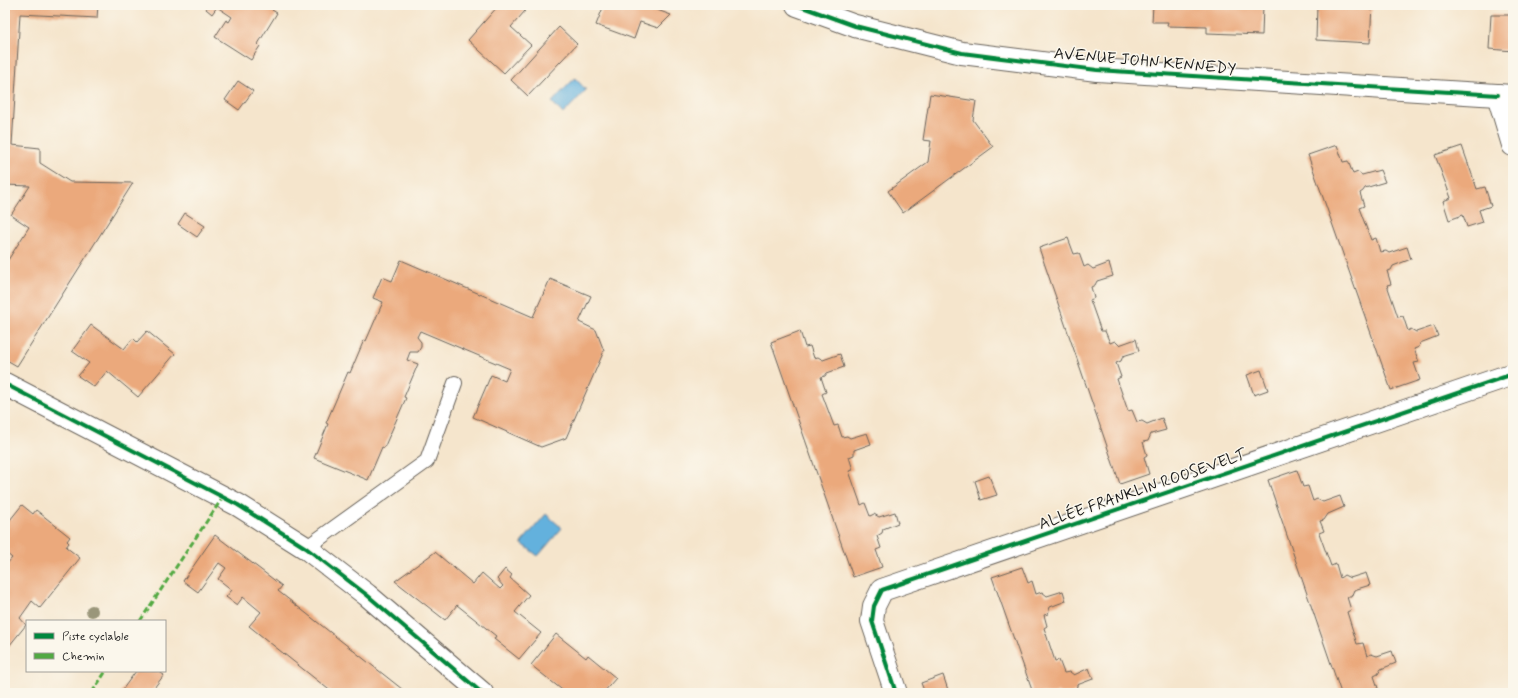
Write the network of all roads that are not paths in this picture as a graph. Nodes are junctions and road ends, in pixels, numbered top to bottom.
1 (797, 5) edge
2 (1505, 96) edge
3 (1513, 144) edge
4 (1513, 374) edge
5 (5, 384) edge
6 (455, 384) dead end
7 (306, 548) junction
8 (482, 693) edge
9 (896, 693) edge

1 - 2 street, AVENUE JOHN KENNEDY
2 - 3 street
4 - 9 street, ALLÉE FRANKLIN ROOSEVELT
5 - 7 street
6 - 7 lane
7 - 8 street

